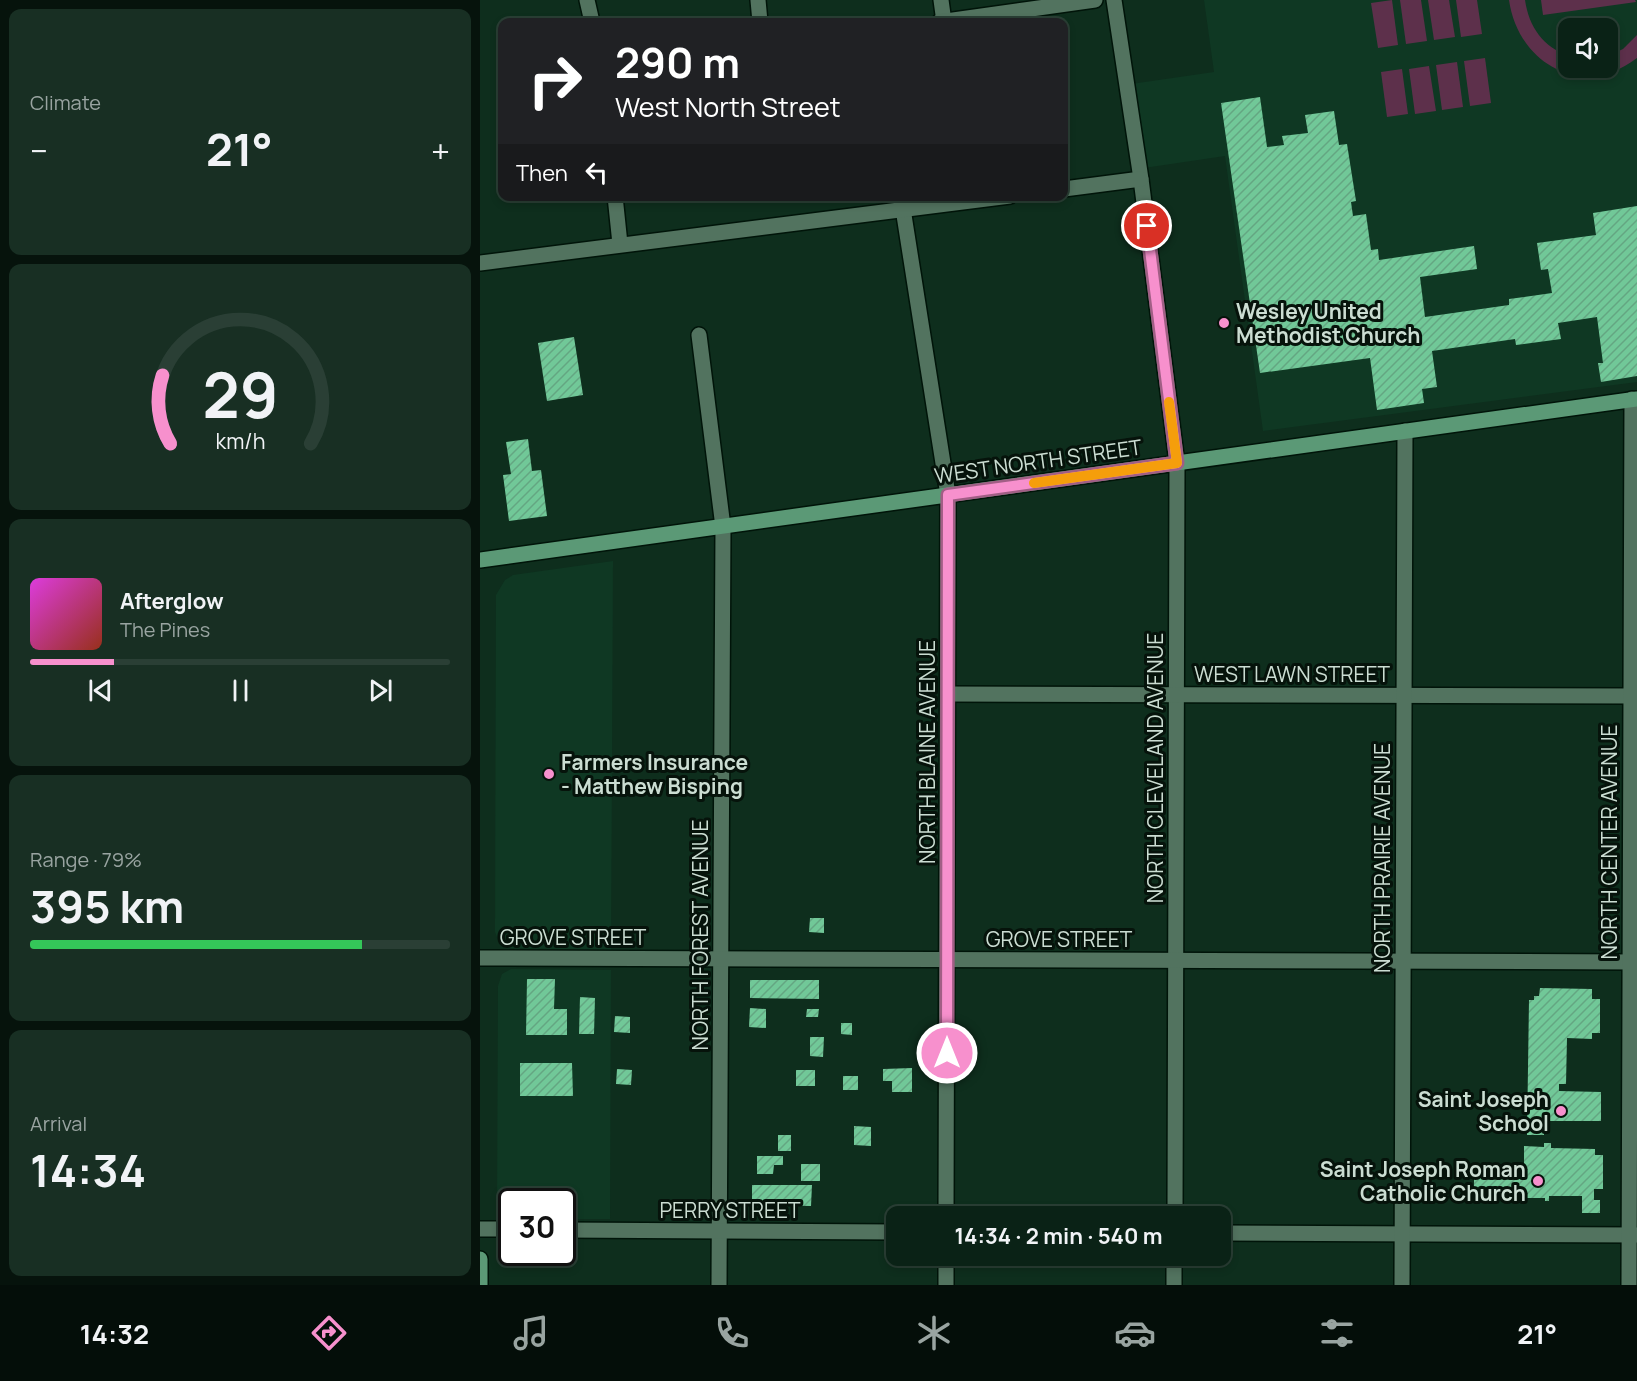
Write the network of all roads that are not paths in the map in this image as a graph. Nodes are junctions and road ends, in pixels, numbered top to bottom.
1 (587, 0) edge
2 (758, 0) edge
3 (941, 0) edge
4 (1095, 0) edge
5 (1114, 0) edge
6 (591, 18) edge
7 (760, 18) edge
8 (943, 18) edge
9 (971, 18) edge
10 (1141, 179) junction
11 (1068, 188) edge
12 (616, 201) edge
13 (933, 201) edge
14 (902, 203) edge
15 (620, 244) junction
16 (480, 263) edge
17 (699, 334) dead end
18 (1634, 399) edge
19 (1405, 431) junction
20 (1177, 463) junction
21 (948, 495) junction
22 (723, 526) junction
23 (480, 560) edge
24 (948, 694) junction
25 (1176, 694) junction
26 (1404, 695) junction
27 (1634, 696) edge
28 (480, 958) edge
29 (721, 959) junction
30 (947, 960) junction
31 (1176, 960) junction
32 (1403, 961) junction
33 (1634, 962) edge
34 (946, 1206) edge
35 (1174, 1206) edge
36 (480, 1229) edge
37 (498, 1229) edge
38 (576, 1230) edge
39 (720, 1231) junction
40 (886, 1232) edge
41 (1231, 1233) edge
42 (1402, 1234) junction
43 (1633, 1235) edge
44 (480, 1259) edge
45 (946, 1266) edge
46 (1174, 1266) edge
47 (480, 1285) edge
48 (719, 1285) edge
49 (946, 1285) edge
50 (1174, 1285) edge
51 (1402, 1285) edge
52 (1629, 1285) edge

1 - 6 street
2 - 7 street
3 - 8 street
4 - 9 street
5 - 10 street, NORTH CLEVELAND AVENUE
10 - 11 street
10 - 20 street, NORTH CLEVELAND AVENUE
12 - 15 street
13 - 14 street
14 - 15 street
14 - 21 street, NORTH BLAINE AVENUE
15 - 16 street
17 - 22 street, NORTH FOREST AVENUE
18 - 19 main road, WEST NORTH STREET
18 - 27 street, NORTH CENTER AVENUE
19 - 20 main road, WEST NORTH STREET
19 - 26 street, NORTH PRAIRIE AVENUE
20 - 21 main road, WEST NORTH STREET
20 - 25 street, NORTH CLEVELAND AVENUE
21 - 22 main road, WEST NORTH STREET
21 - 24 street, NORTH BLAINE AVENUE
22 - 23 main road, WEST NORTH STREET
22 - 29 street, NORTH FOREST AVENUE
24 - 25 street, WEST LAWN STREET
24 - 30 street, NORTH BLAINE AVENUE
25 - 26 street, WEST LAWN STREET
25 - 31 street, NORTH CLEVELAND AVENUE
26 - 27 street, WEST LAWN STREET
26 - 32 street, NORTH PRAIRIE AVENUE
27 - 33 street, NORTH CENTER AVENUE
28 - 29 street, GROVE STREET
29 - 30 street, GROVE STREET
29 - 39 street, NORTH FOREST AVENUE
30 - 31 street, GROVE STREET
30 - 34 street, NORTH BLAINE AVENUE
31 - 32 street, GROVE STREET
31 - 35 street, NORTH CLEVELAND AVENUE
32 - 33 street, GROVE STREET
32 - 42 street, NORTH PRAIRIE AVENUE
33 - 43 street, NORTH CENTER AVENUE
36 - 37 street
38 - 39 street, PERRY STREET
39 - 40 street, PERRY STREET
39 - 48 street, NORTH FOREST AVENUE
41 - 42 street
42 - 43 street
42 - 51 street, NORTH PRAIRIE AVENUE
43 - 52 street, NORTH CENTER AVENUE
44 - 47 main road
45 - 49 street
46 - 50 street

